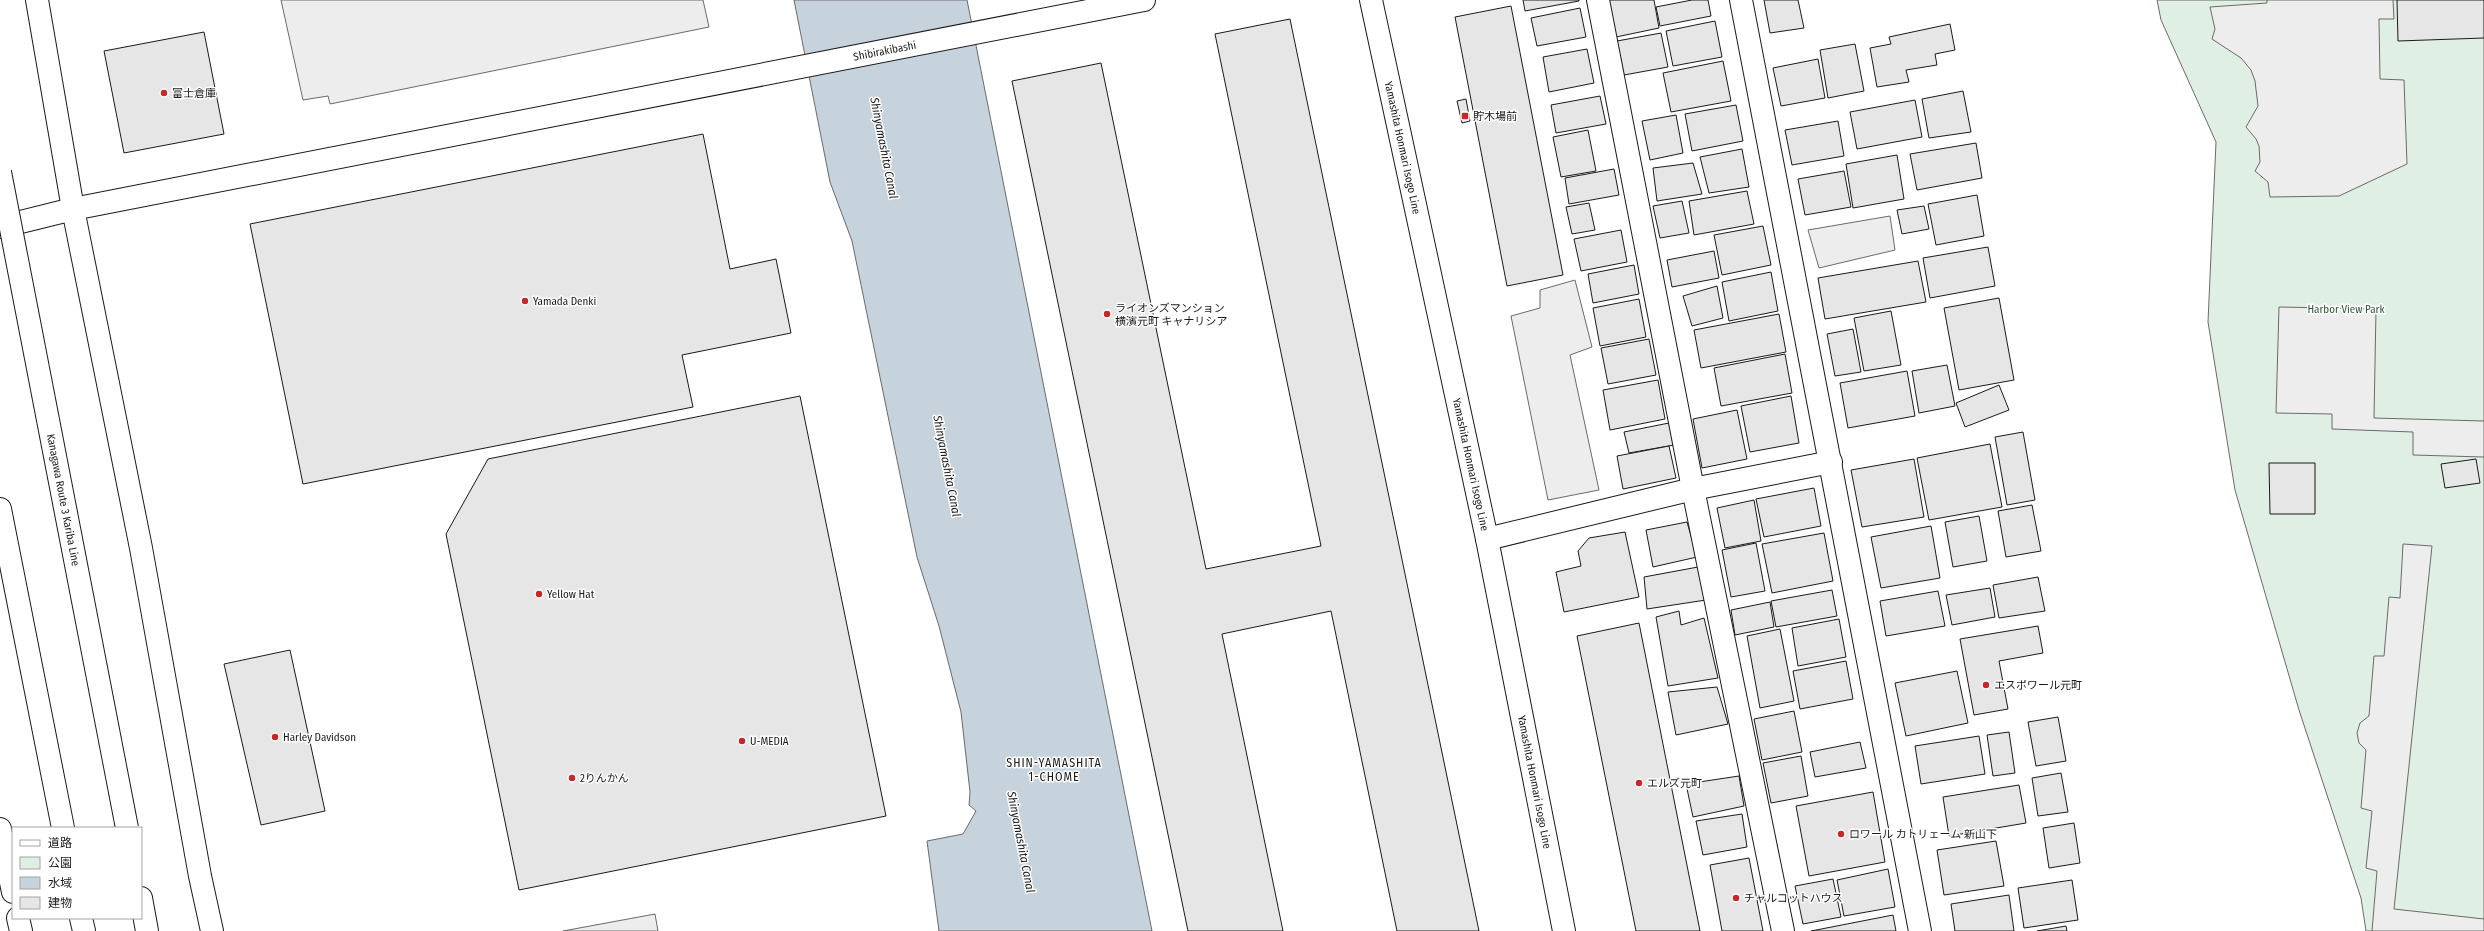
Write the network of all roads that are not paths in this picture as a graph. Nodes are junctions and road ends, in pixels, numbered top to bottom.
1 (37, 0) edge
2 (1144, 0) edge
3 (1370, 0) edge
4 (1598, 0) edge
5 (1741, 0) edge
6 (0, 172) edge
7 (73, 210) junction
8 (0, 227) edge
9 (1831, 462) junction
10 (1693, 489) junction
11 (0, 509) edge
12 (1487, 539) junction
13 (63, 827) edge
14 (127, 827) edge
15 (0, 829) edge
16 (12, 887) edge
17 (142, 904) edge
18 (18, 919) edge
19 (81, 919) edge
20 (21, 931) edge
21 (84, 931) edge
22 (147, 931) edge
23 (212, 931) edge
24 (1564, 931) edge
25 (1783, 931) edge
26 (1920, 931) edge

1 - 7 main road
2 - 7 main road, Shibirakibashi
3 - 12 main road, Yamashita Honmari Isogo Line
4 - 10 main road
5 - 9 main road
6 - 14 main road, Kanagawa Route 3 Kariba Line, bridge
7 - 8 main road, Shibirakibashi
7 - 23 main road
9 - 10 main road
9 - 26 main road
10 - 12 main road
10 - 25 main road
11 - 13 main road
12 - 24 main road, Yamashita Honmari Isogo Line
15 - 16 main road
17 - 22 main road
18 - 20 main road
19 - 21 main road

